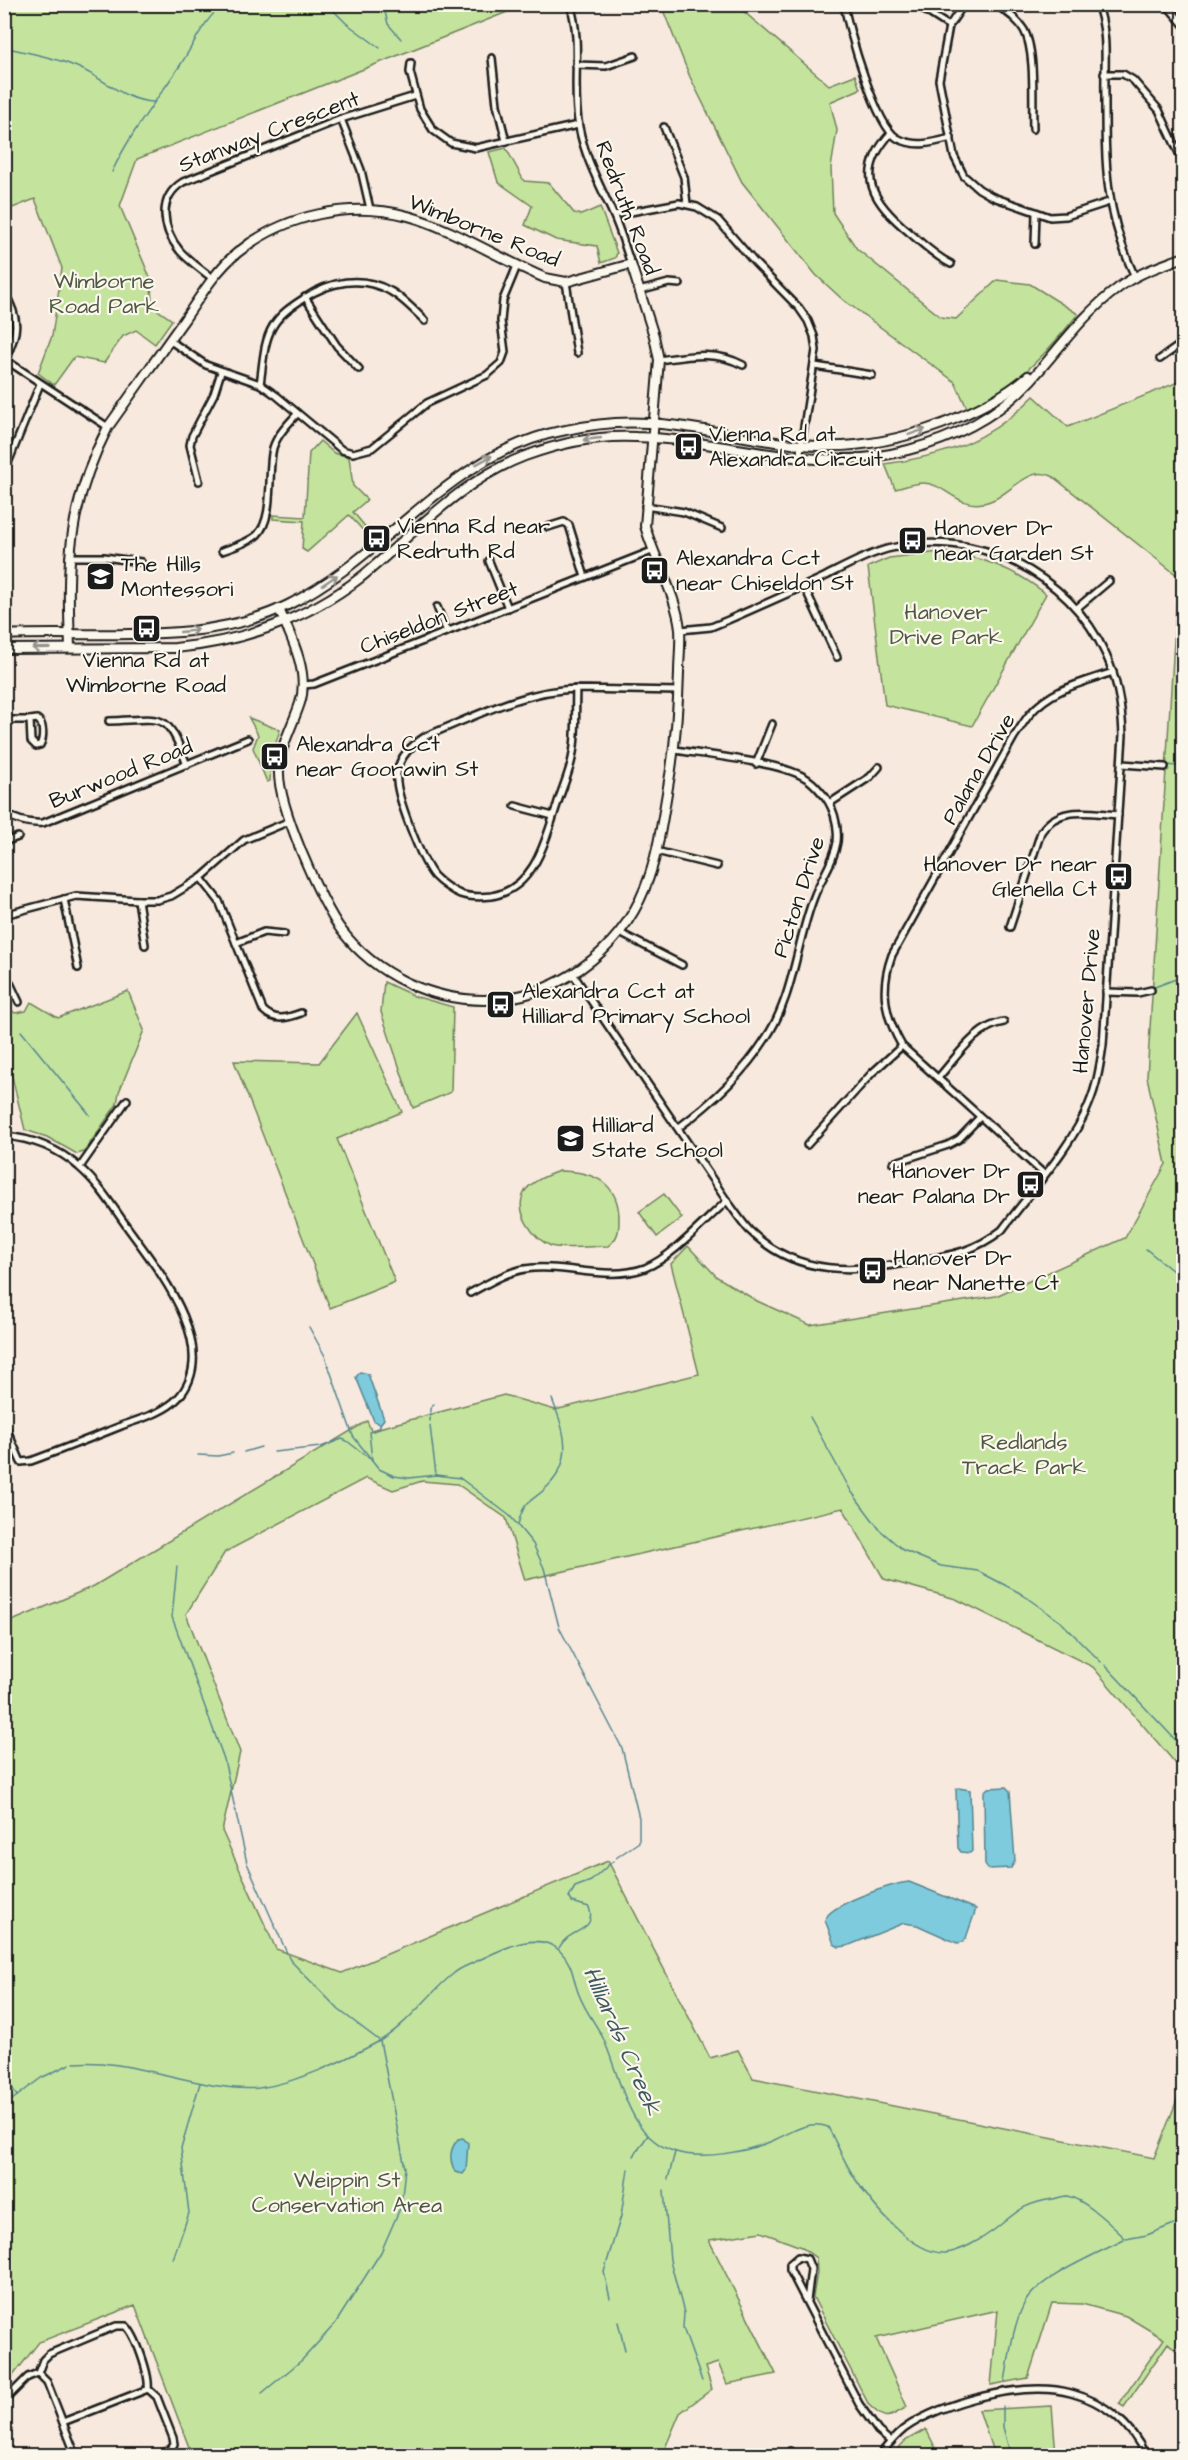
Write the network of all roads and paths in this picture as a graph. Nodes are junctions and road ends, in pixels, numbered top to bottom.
1 (570, 4) edge
2 (844, 4) edge
3 (920, 4) edge
4 (964, 4) edge
5 (995, 4) edge
6 (1106, 4) edge
7 (1166, 4) edge
8 (1098, 6) edge
9 (1184, 25) edge
10 (949, 26) junction
11 (635, 56) dead end
12 (492, 58) dead end
13 (411, 63) dead end
14 (576, 65) junction
15 (1104, 74) junction
16 (415, 96) junction
17 (342, 119) junction
18 (578, 125) junction
19 (664, 127) dead end
20 (1033, 129) dead end
21 (891, 133) junction
22 (951, 138) junction
23 (506, 141) junction
24 (1184, 164) edge
25 (1109, 202) junction
26 (687, 204) junction
27 (370, 209) junction
28 (1036, 212) junction
29 (614, 215) junction
30 (1035, 244) dead end
31 (1184, 257) edge
32 (631, 264) junction
33 (951, 264) dead end
34 (517, 266) junction
35 (1135, 277) junction
36 (213, 279) junction
37 (566, 282) junction
38 (680, 284) dead end
39 (639, 291) junction
40 (4, 292) edge
41 (305, 297) junction
42 (425, 321) dead end
43 (169, 340) junction
44 (1184, 342) edge
45 (578, 353) dead end
46 (5, 359) edge
47 (1160, 359) dead end
48 (658, 360) junction
49 (1046, 361) junction
50 (743, 365) dead end
51 (815, 366) junction
52 (359, 369) dead end
53 (221, 372) junction
54 (872, 375) dead end
55 (40, 384) junction
56 (260, 384) junction
57 (297, 414) junction
58 (652, 423) junction
59 (108, 428) junction
60 (651, 438) junction
61 (801, 445) junction
62 (4, 446) edge
63 (12, 450) junction
64 (800, 459) junction
65 (4, 473) edge
66 (199, 482) dead end
67 (645, 506) junction
68 (548, 527) dead end
69 (722, 528) dead end
70 (222, 551) dead end
71 (652, 551) junction
72 (69, 557) junction
73 (489, 561) dead end
74 (141, 562) dead end
75 (585, 577) junction
76 (1109, 581) dead end
77 (804, 586) junction
78 (437, 607) dead end
79 (508, 608) junction
80 (1077, 608) junction
81 (279, 609) junction
82 (285, 622) junction
83 (680, 630) junction
84 (447, 632) junction
85 (70, 633) junction
86 (4, 635) edge
87 (70, 648) junction
88 (4, 649) edge
89 (837, 657) dead end
90 (1113, 672) junction
91 (303, 685) junction
92 (576, 689) junction
93 (679, 691) junction
94 (4, 720) edge
95 (30, 720) junction
96 (109, 721) dead end
97 (772, 724) dead end
98 (248, 739) dead end
99 (675, 750) junction
100 (756, 764) junction
101 (187, 765) junction
102 (1122, 765) junction
103 (879, 767) dead end
104 (1165, 767) dead end
105 (830, 803) junction
106 (515, 806) dead end
107 (7, 814) edge
108 (1118, 815) junction
109 (553, 816) junction
110 (290, 821) junction
111 (4, 825) edge
112 (18, 837) dead end
113 (4, 842) edge
114 (656, 851) junction
115 (717, 866) dead end
116 (201, 878) junction
117 (64, 899) junction
118 (138, 900) junction
119 (4, 915) edge
120 (1010, 927) dead end
121 (620, 933) junction
122 (284, 934) dead end
123 (236, 943) junction
124 (145, 945) dead end
125 (682, 965) dead end
126 (78, 968) dead end
127 (4, 969) edge
128 (573, 974) junction
129 (1151, 990) dead end
130 (1106, 992) junction
131 (19, 1002) dead end
132 (301, 1013) dead end
133 (1004, 1022) dead end
134 (902, 1046) junction
135 (938, 1078) junction
136 (126, 1100) dead end
137 (980, 1117) junction
138 (678, 1128) junction
139 (4, 1136) edge
140 (807, 1145) dead end
141 (893, 1163) dead end
142 (80, 1167) junction
143 (1044, 1174) junction
144 (727, 1201) junction
145 (470, 1293) dead end
146 (4, 1423) edge
147 (807, 2301) junction
148 (38, 2373) junction
149 (148, 2389) junction
150 (4, 2402) edge
151 (63, 2422) junction
152 (890, 2441) junction
153 (171, 2449) junction
154 (76, 2456) edge
155 (158, 2456) edge
156 (179, 2456) edge
157 (879, 2456) edge
158 (1146, 2456) edge

1 - 14 street, Redruth Road
2 - 21 street
3 - 10 street
4 - 10 street
5 - 20 street
6 - 8 street
7 - 9 street
8 - 15 street
10 - 22 street
11 - 14 street
12 - 23 street
13 - 16 street
14 - 18 street, Redruth Road
15 - 24 street
15 - 25 street
16 - 17 street, Stanway Crescent
16 - 23 street
17 - 27 street
17 - 36 street, Stanway Crescent
18 - 23 street
18 - 29 street, Redruth Road
19 - 26 street
21 - 22 street
21 - 33 street
22 - 28 street
25 - 28 street
25 - 35 street
26 - 29 street
26 - 51 street
27 - 34 main road, Wimborne Road
27 - 36 main road, Wimborne Road
28 - 30 street
29 - 32 street, Redruth Road
31 - 35 main road
32 - 37 main road, Wimborne Road
32 - 39 main road, Redruth Road
34 - 37 main road, Wimborne Road
34 - 57 street
35 - 49 main road
36 - 43 main road, Wimborne Road
37 - 45 street
38 - 39 street
39 - 48 main road, Redruth Road
40 - 46 street
41 - 42 street
41 - 52 street
41 - 56 street
43 - 53 street
43 - 59 main road, Wimborne Road
44 - 47 street
46 - 55 street
48 - 50 street
48 - 58 main road, Redruth Road
61 -> 49 main road
49 - 64 main road
51 - 54 street
51 - 61 street
53 - 56 street
53 - 66 street
55 - 59 street
55 - 63 street
56 - 57 street
57 - 70 street
58 - 60 main road, Redruth Road
58 - 61 main road
81 -> 58 main road
59 - 72 main road, Wimborne Road
60 - 64 main road
60 - 67 main road, Redruth Road
60 -> 82 main road
61 - 64 street
62 - 63 street
63 - 65 street
67 - 69 street
67 - 71 main road, Redruth Road
68 - 75 street
71 - 75 street, Chiseldon Street
71 - 83 main road, Redruth Road
72 - 74 street
72 - 85 main road, Wimborne Road
73 - 79 street
75 - 79 street, Chiseldon Street
76 - 80 street
77 - 80 street, Hanover Drive
77 - 83 street, Hanover Drive
77 - 89 street
78 - 84 street
79 - 84 street, Chiseldon Street
80 - 90 street, Hanover Drive
81 - 82 main road
85 -> 81 main road
82 - 87 main road
82 - 91 main road
83 - 93 main road, Redruth Road
84 - 91 street, Chiseldon Street
85 - 86 main road
85 - 87 main road, Wimborne Road
87 -> 88 main road
90 - 102 street, Hanover Drive
90 - 134 street, Palana Drive
91 - 110 main road, Redruth Road
92 - 93 street
92 - 109 street
92 - 109 street
93 - 99 main road, Redruth Road
94 - 95 street
95 - 95 street
96 - 101 street
97 - 100 street
98 - 101 street, Burwood Road
99 - 100 street
99 - 114 main road, Redruth Road
100 - 105 street
101 - 107 street, Burwood Road
102 - 104 street
102 - 108 street, Hanover Drive
103 - 105 street
105 - 138 street, Picton Drive
106 - 109 street
107 - 111 street
108 - 120 street
108 - 130 street, Hanover Drive
110 - 116 street
110 - 128 main road, Redruth Road
112 - 113 street
114 - 115 street
114 - 121 main road, Redruth Road
116 - 118 street
116 - 123 street
117 - 118 street
117 - 119 street
117 - 126 street
118 - 124 street
121 - 125 street
121 - 128 main road, Redruth Road
122 - 123 street
123 - 132 street
127 - 131 street
128 - 138 street, Hanover Drive
129 - 130 street
130 - 143 street, Hanover Drive
133 - 135 street
134 - 135 street, Palana Drive
134 - 140 street
135 - 137 street, Palana Drive
136 - 142 street
137 - 141 street
137 - 143 street, Palana Drive
138 - 144 street, Hanover Drive
139 - 142 street
142 - 146 street
143 - 144 street, Hanover Drive
144 - 145 street
147 - 147 street
147 - 152 street
148 - 149 street
148 - 150 street
148 - 151 street
149 - 151 street
149 - 153 street
151 - 154 street
152 - 157 street
152 - 158 street
153 - 155 street
153 - 156 street

